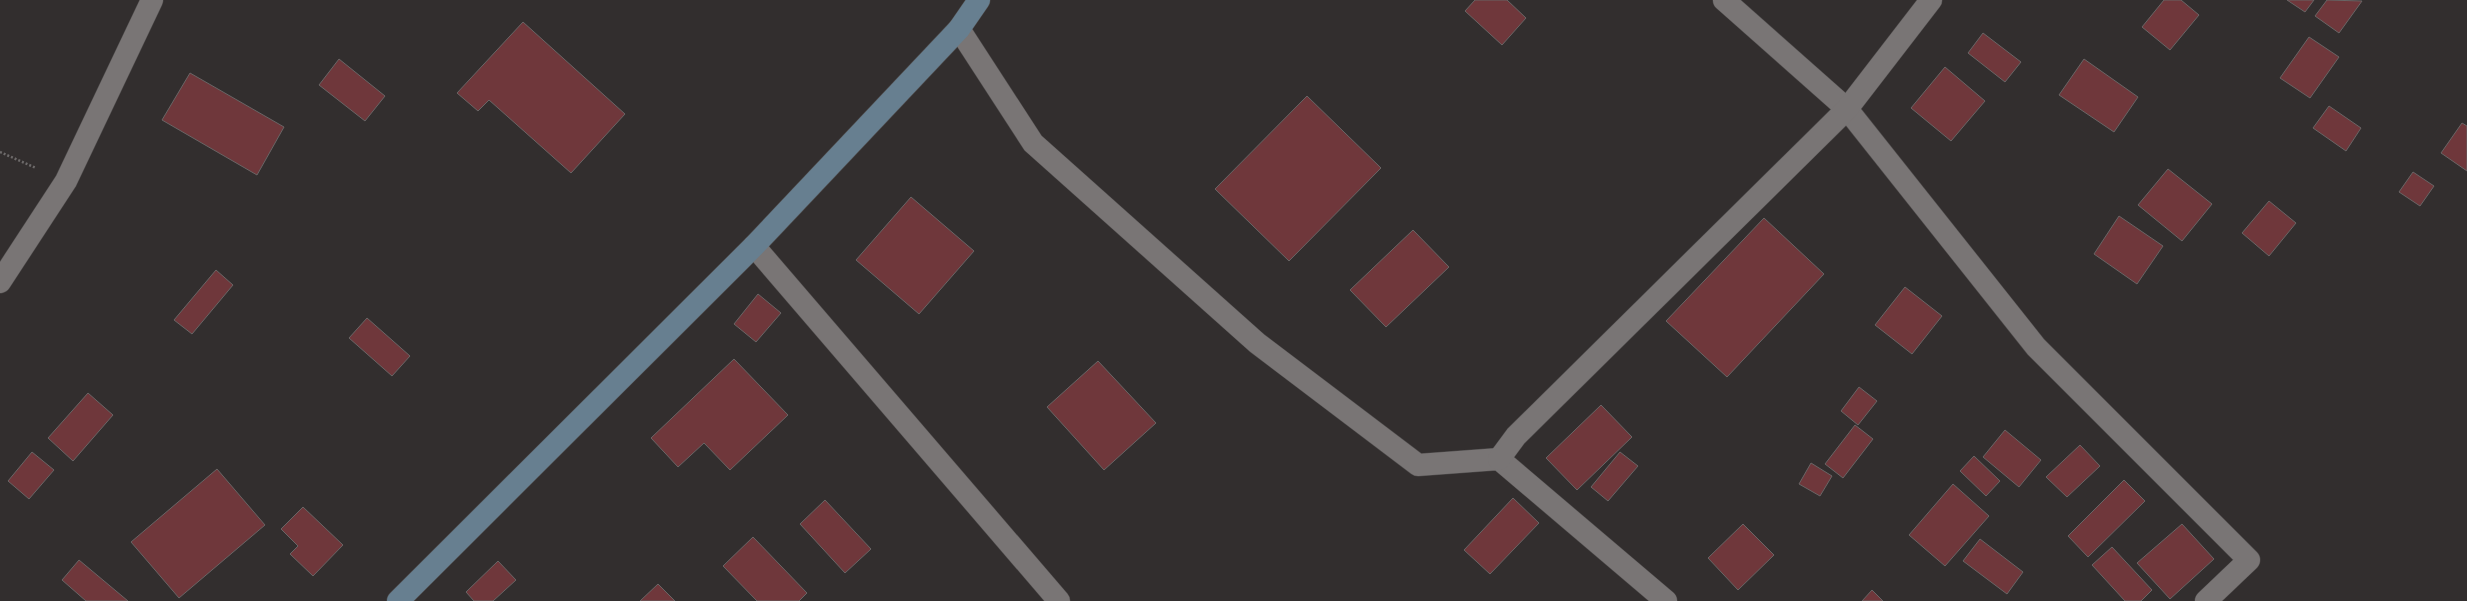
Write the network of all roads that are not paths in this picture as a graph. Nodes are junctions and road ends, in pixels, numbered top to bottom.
1 (152, 0) edge
2 (979, 0) edge
3 (1724, 0) edge
4 (1931, 0) edge
5 (959, 29) junction
6 (1847, 109) junction
7 (754, 246) junction
8 (0, 282) edge
9 (1499, 459) junction
10 (398, 601) edge
11 (1059, 601) edge
12 (1666, 601) edge
13 (2206, 601) edge

1 - 8 street
2 - 5 street
3 - 6 street
4 - 6 street
5 - 7 street
5 - 9 street
6 - 9 street
6 - 13 street
7 - 10 street
7 - 11 street
9 - 12 street

